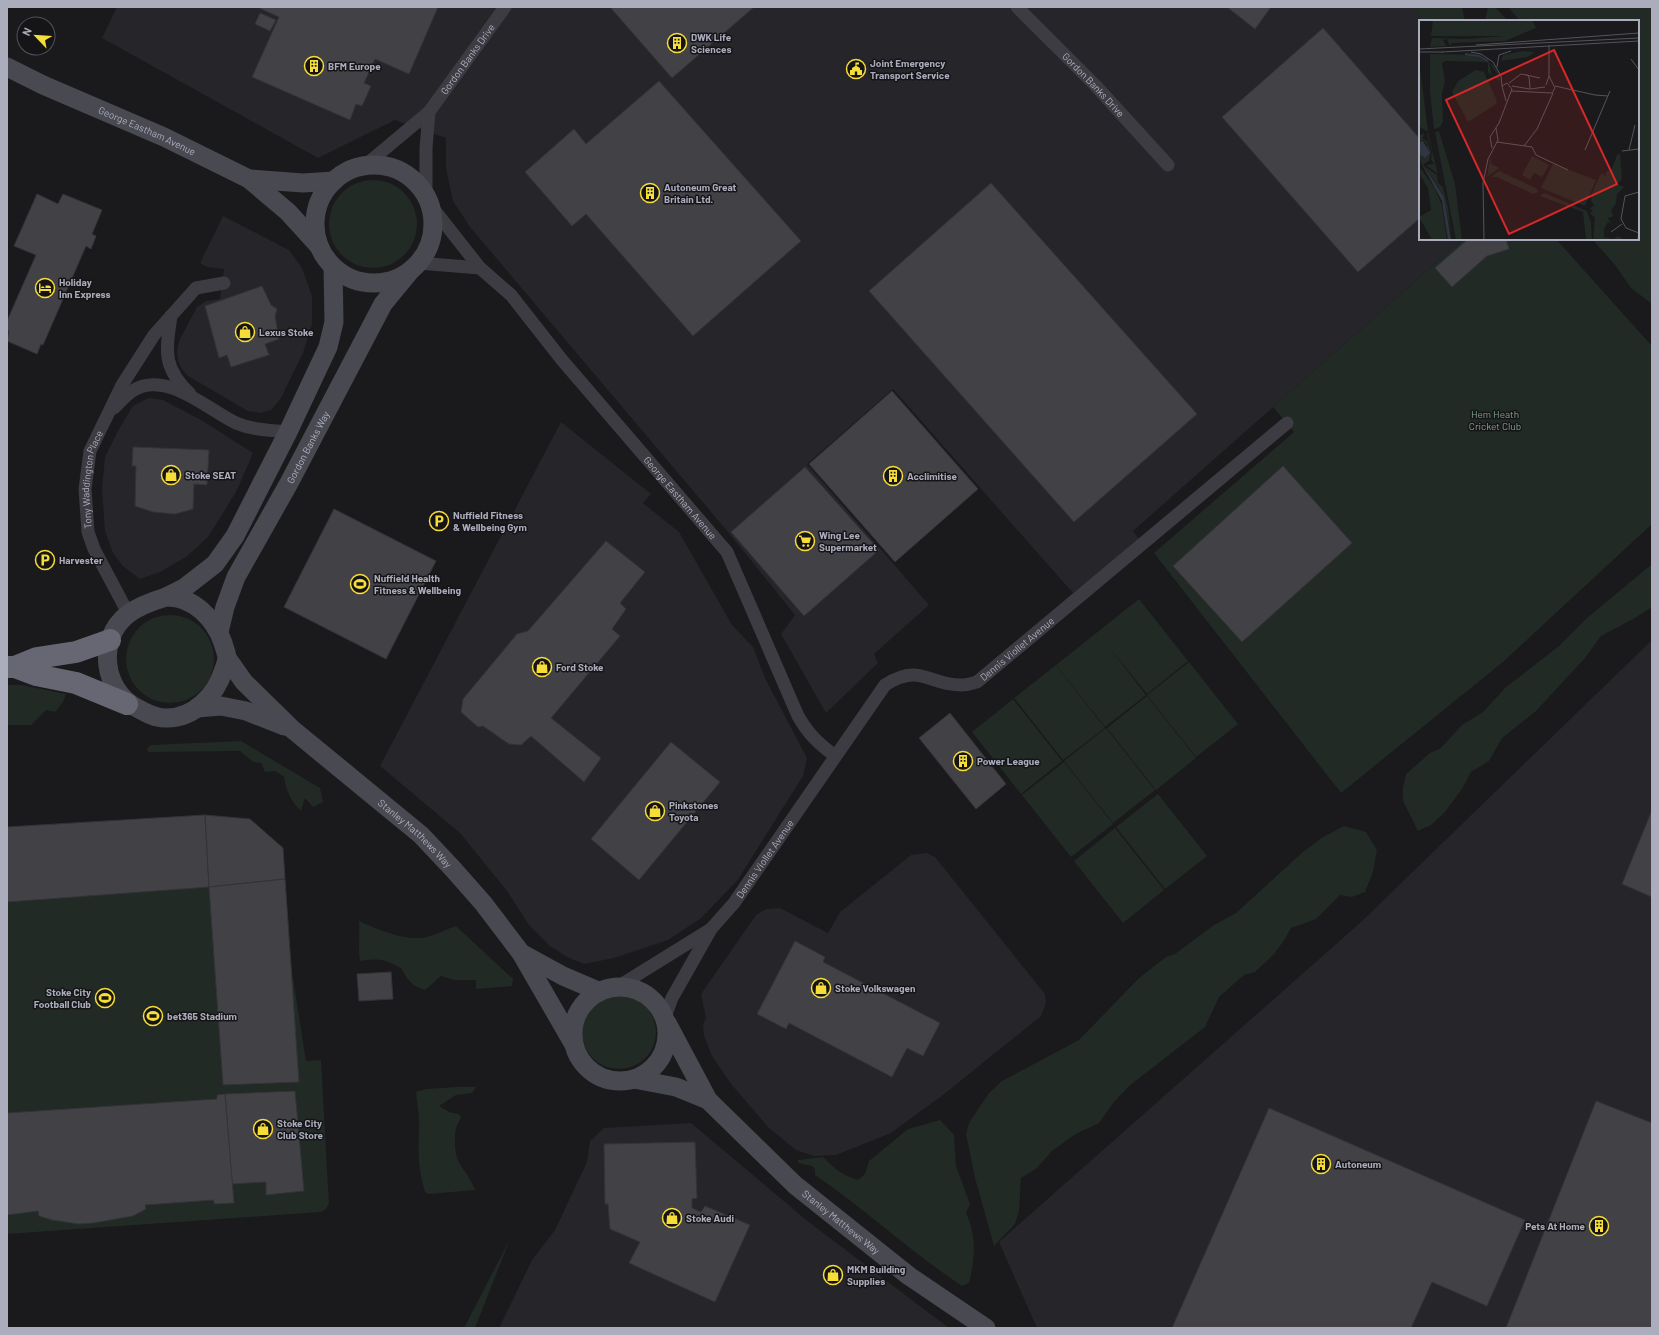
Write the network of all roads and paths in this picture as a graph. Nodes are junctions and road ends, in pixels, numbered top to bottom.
1 (505, 7) edge
2 (1017, 7) edge
3 (7, 67) edge
4 (7, 74) edge
5 (43, 85) junction
6 (429, 112) junction
7 (368, 163) junction
8 (1168, 164) dead end
9 (249, 179) junction
10 (334, 181) junction
11 (429, 199) junction
12 (319, 246) junction
13 (414, 266) junction
14 (333, 267) junction
15 (480, 268) junction
16 (224, 283) dead end
17 (172, 316) junction
18 (193, 396) junction
19 (110, 412) junction
20 (1287, 423) dead end
21 (288, 432) junction
22 (166, 597) junction
23 (128, 613) junction
24 (219, 632) junction
25 (110, 640) junction
26 (227, 658) junction
27 (11, 667) edge
28 (127, 704) junction
29 (197, 708) junction
30 (292, 729) junction
31 (835, 756) junction
32 (711, 929) junction
33 (521, 954) junction
34 (619, 986) junction
35 (598, 991) junction
36 (666, 1020) junction
37 (573, 1043) junction
38 (634, 1079) junction
39 (708, 1100) junction
40 (986, 1328) edge

1 - 6 street, Gordon Banks Drive
2 - 8 street, Gordon Banks Drive
3 - 5 main road, George Eastham Avenue
4 - 5 main road, George Eastham Avenue
5 - 9 main road, George Eastham Avenue
6 - 7 street, Gordon Banks Drive
6 - 11 street
7 - 10 main road
7 - 11 main road
9 - 10 main road, George Eastham Avenue
9 - 12 main road, George Eastham Avenue
10 - 12 main road
11 - 13 main road
11 - 15 street, George Eastham Avenue
12 - 14 main road
13 - 14 main road
13 - 15 street
13 - 24 main road, Gordon Banks Way
14 - 21 main road
15 - 31 street, George Eastham Avenue
16 - 17 street, Tony Waddington Place
17 - 18 street
17 - 19 street, Tony Waddington Place
18 - 19 street, Tony Waddington Place
18 - 21 street, Tony Waddington Place
19 - 23 street, Tony Waddington Place
20 - 31 street, Dennis Viollet Avenue
21 - 22 main road
22 - 23 main road
22 - 24 main road
23 - 25 main road
24 - 26 main road
25 - 27 highway
25 - 28 main road
26 - 29 main road
26 - 30 main road, Stanley Matthews Way
27 - 28 highway
28 - 29 main road
29 - 30 main road, Stanley Matthews Way
30 - 33 main road, Stanley Matthews Way
31 - 32 street, Dennis Viollet Avenue
32 - 34 street, Dennis Viollet Avenue
32 - 36 street, Dennis Viollet Avenue
33 - 35 main road, Stanley Matthews Way
33 - 37 main road, Stanley Matthews Way
34 - 35 main road
34 - 36 main road
35 - 37 main road
36 - 38 main road
36 - 39 main road, Stanley Matthews Way
37 - 38 main road
38 - 39 main road, Stanley Matthews Way
39 - 40 main road, Stanley Matthews Way

